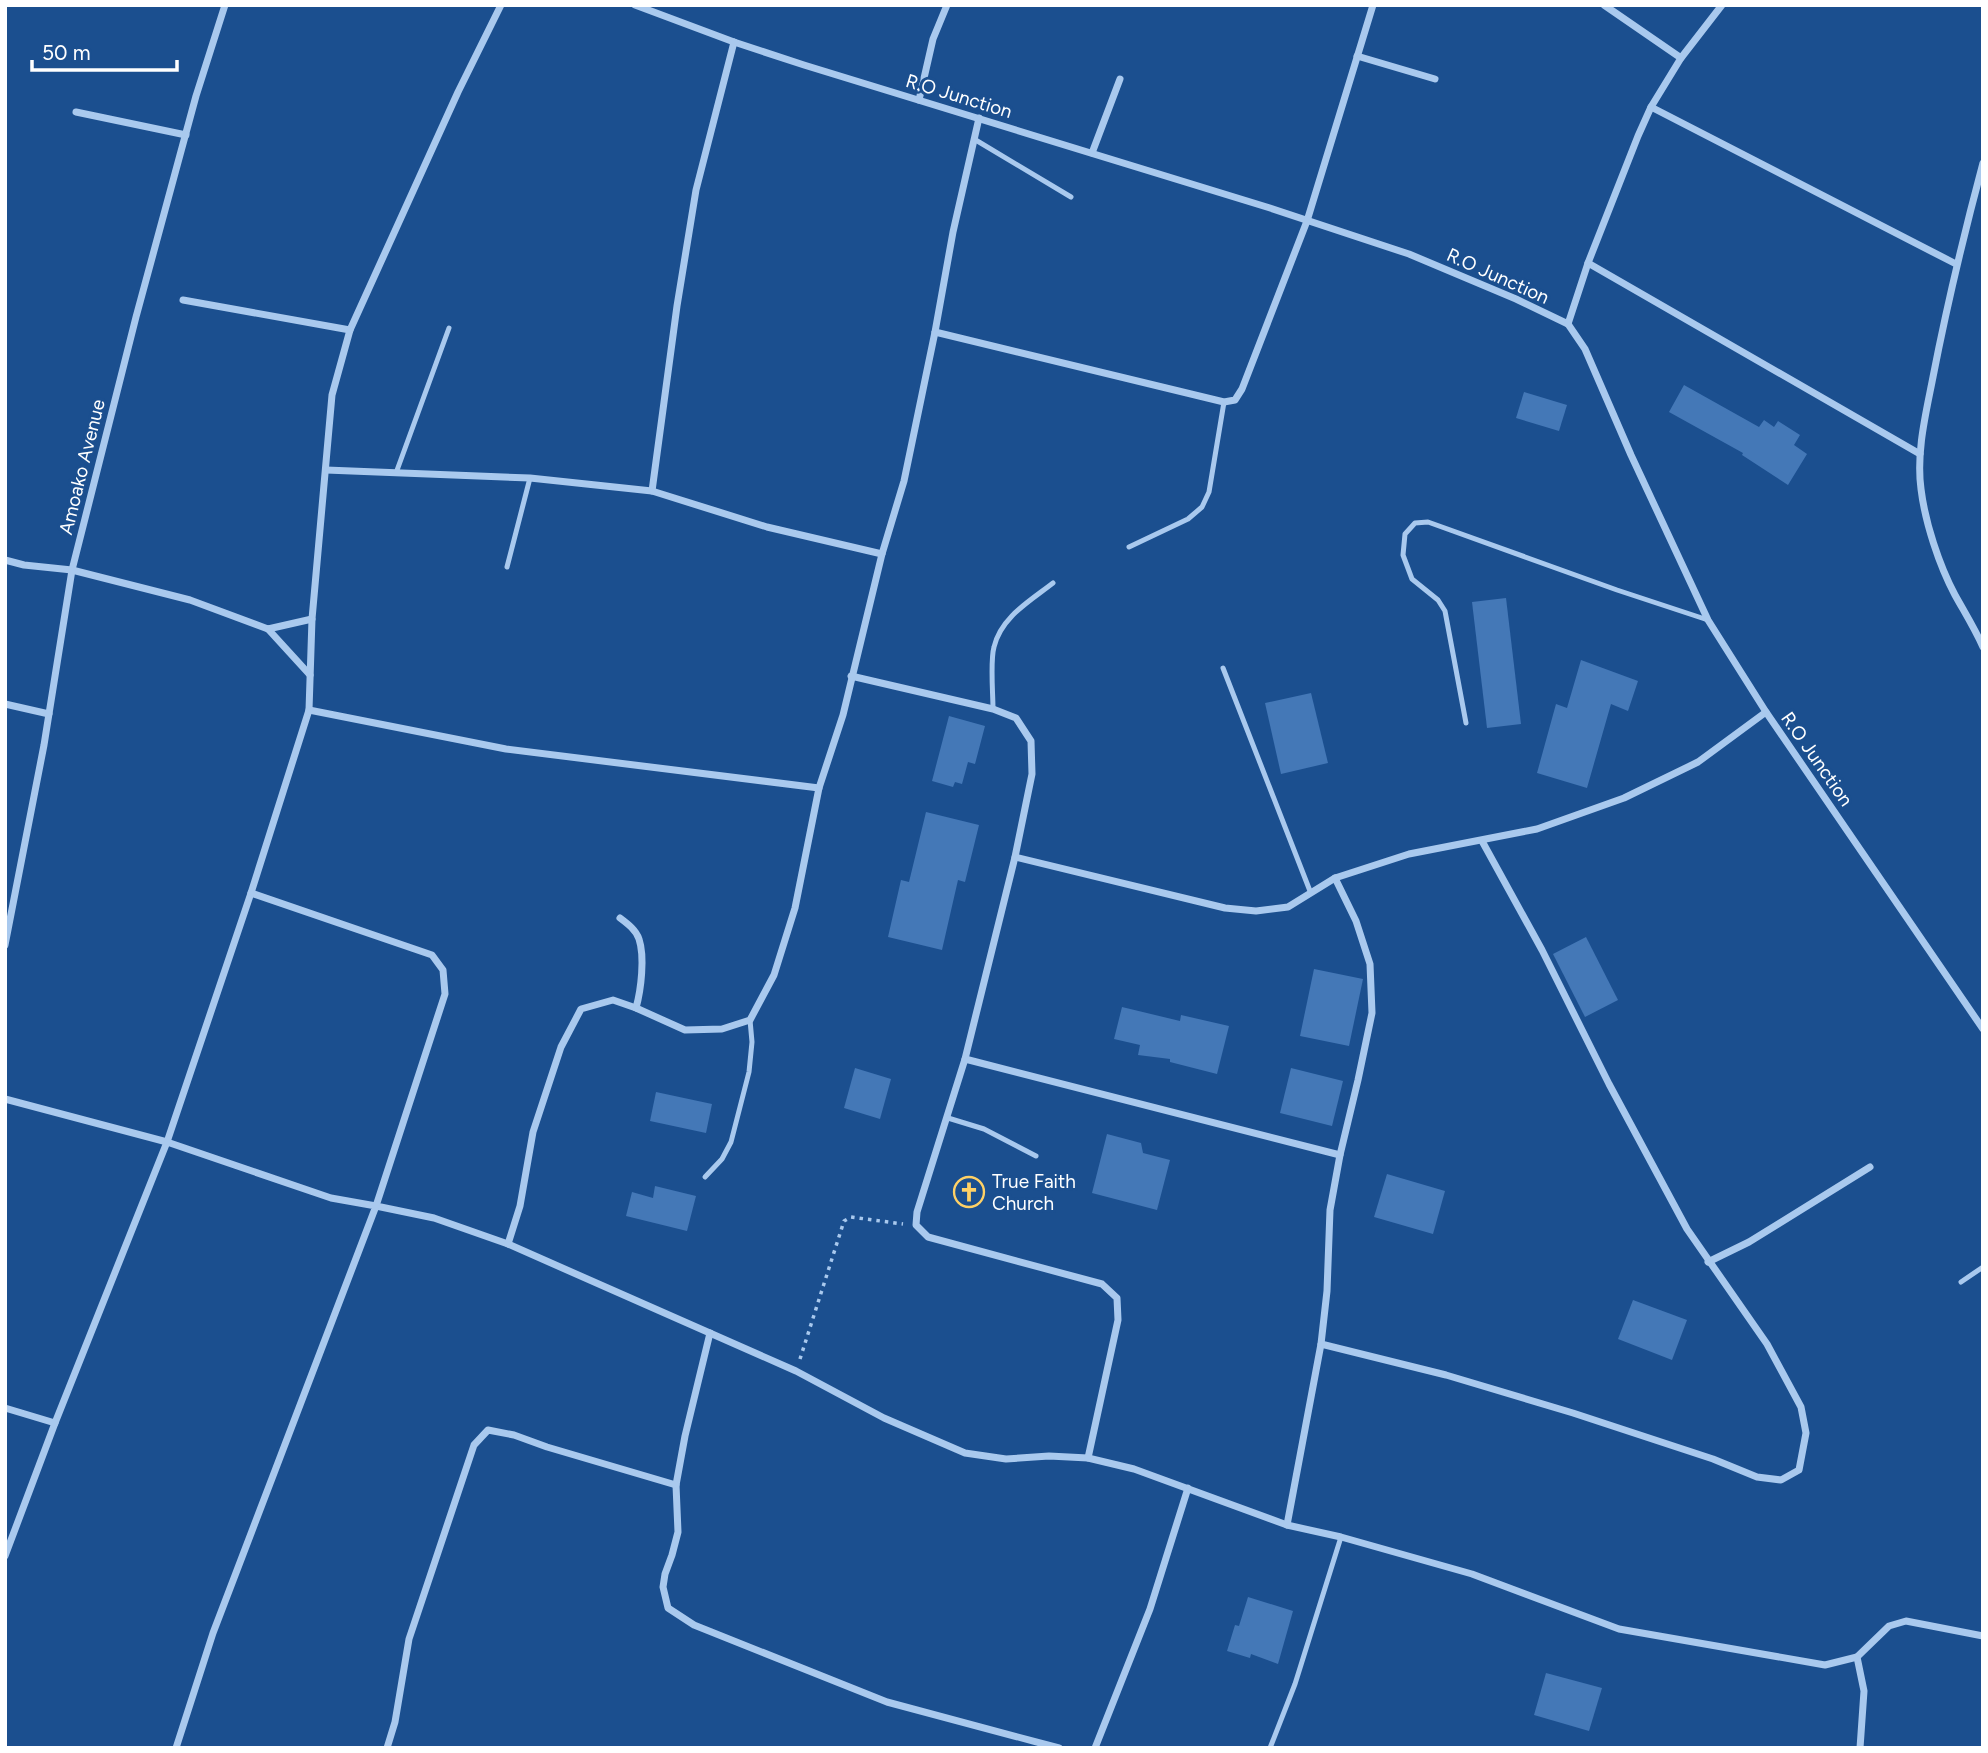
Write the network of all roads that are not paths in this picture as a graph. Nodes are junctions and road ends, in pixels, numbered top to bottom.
1 (225, 5) edge
2 (501, 5) edge
3 (635, 5) edge
4 (947, 5) edge
5 (1373, 5) edge
6 (1604, 5) edge
7 (1722, 5) edge
8 (734, 42) junction
9 (1357, 56) junction
10 (1681, 58) junction
11 (1120, 79) dead end
12 (1435, 79) dead end
13 (919, 100) junction
14 (1651, 107) junction
15 (76, 111) dead end
16 (979, 118) junction
17 (186, 135) junction
18 (974, 139) junction
19 (1092, 153) junction
20 (1983, 163) edge
21 (1071, 197) dead end
22 (1307, 220) junction
23 (1588, 263) junction
24 (1956, 264) junction
25 (183, 300) dead end
26 (1568, 324) junction
27 (449, 328) dead end
28 (350, 330) junction
29 (935, 332) junction
30 (1224, 402) junction
31 (1920, 454) junction
32 (326, 470) junction
33 (396, 473) junction
34 (530, 478) junction
35 (652, 491) junction
36 (1129, 547) dead end
37 (882, 554) junction
38 (5, 560) edge
39 (507, 566) dead end
40 (72, 570) junction
41 (1053, 583) dead end
42 (313, 619) junction
43 (1708, 620) junction
44 (1973, 625) junction
45 (1983, 628) edge
46 (268, 629) junction
47 (1983, 647) edge
48 (1223, 668) dead end
49 (310, 675) junction
50 (851, 676) junction
51 (5, 704) edge
52 (993, 709) junction
53 (309, 710) junction
54 (1766, 712) junction
55 (49, 714) junction
56 (1466, 723) dead end
57 (819, 788) junction
58 (1482, 841) junction
59 (1015, 858) junction
60 (1335, 878) junction
61 (1310, 891) junction
62 (251, 893) junction
63 (620, 918) dead end
64 (8, 924) edge
65 (5, 945) edge
66 (636, 1008) junction
67 (750, 1020) junction
68 (1983, 1029) edge
69 (965, 1059) junction
70 (5, 1099) edge
71 (948, 1118) junction
72 (167, 1142) junction
73 (1340, 1155) junction
74 (1036, 1156) dead end
75 (1870, 1167) dead end
76 (705, 1177) dead end
77 (376, 1206) junction
78 (508, 1244) junction
79 (1709, 1262) junction
80 (1983, 1267) edge
81 (1961, 1282) dead end
82 (710, 1334) junction
83 (1321, 1344) junction
84 (5, 1408) edge
85 (55, 1423) junction
86 (1087, 1458) junction
87 (676, 1485) junction
88 (1188, 1488) junction
89 (1287, 1525) junction
90 (1341, 1537) junction
91 (5, 1556) edge
92 (1983, 1636) edge
93 (1857, 1657) junction
94 (176, 1748) edge
95 (387, 1748) edge
96 (1059, 1748) edge
97 (1095, 1748) edge
98 (1270, 1748) edge
99 (1860, 1748) edge

1 - 17 street, Amoako Avenue
2 - 28 street
3 - 8 street, R.O Junction
4 - 13 street
5 - 9 street
6 - 10 street
7 - 10 street
8 - 13 street, R.O Junction
8 - 35 street
9 - 12 street
9 - 22 street
10 - 14 street
11 - 19 street
13 - 16 street, R.O Junction
14 - 23 street
14 - 24 street
15 - 17 street
16 - 18 street
16 - 19 street, R.O Junction
17 - 40 street, Amoako Avenue
18 - 21 lane
18 - 29 street
19 - 22 street, R.O Junction
20 - 24 street
22 - 26 street, R.O Junction
22 - 30 street
23 - 26 street
23 - 31 street
24 - 31 street
25 - 28 street
26 - 43 street, R.O Junction
27 - 33 lane
28 - 32 street
29 - 30 street
29 - 37 street
30 - 36 lane
31 - 44 street
32 - 33 street
32 - 42 street
33 - 34 street
34 - 35 street
34 - 39 lane
35 - 37 street
37 - 50 street
38 - 40 street
40 - 46 street
40 - 55 street, Amoako Avenue
41 - 52 lane
42 - 46 street
42 - 49 street
43 - 54 street, R.O Junction
43 - 56 lane
44 - 45 street
44 - 47 street
46 - 49 street
48 - 61 lane
49 - 53 street
50 - 52 street
50 - 57 street
51 - 55 street
52 - 59 street
53 - 57 street
53 - 62 street
54 - 58 street
54 - 68 street, R.O Junction
55 - 64 street, Amoako Avenue
57 - 67 street
58 - 60 street
58 - 79 street
59 - 61 street
59 - 69 street
60 - 61 street
60 - 73 street
62 - 72 street
62 - 77 street
63 - 66 street
64 - 65 street, Amoako Avenue
66 - 67 street
66 - 78 street
67 - 76 lane
69 - 71 street
69 - 73 street
70 - 72 street
71 - 74 lane
71 - 86 street
72 - 77 street
72 - 85 street
73 - 83 street
75 - 79 street
77 - 78 street
77 - 94 street
78 - 82 street
79 - 83 street
80 - 81 lane
82 - 86 street
82 - 87 street
83 - 89 street
84 - 85 street
85 - 91 street
86 - 88 street
87 - 95 street
87 - 96 street
88 - 89 street
88 - 97 street
89 - 90 street
90 - 93 street
90 - 98 lane
92 - 93 street
93 - 99 street

